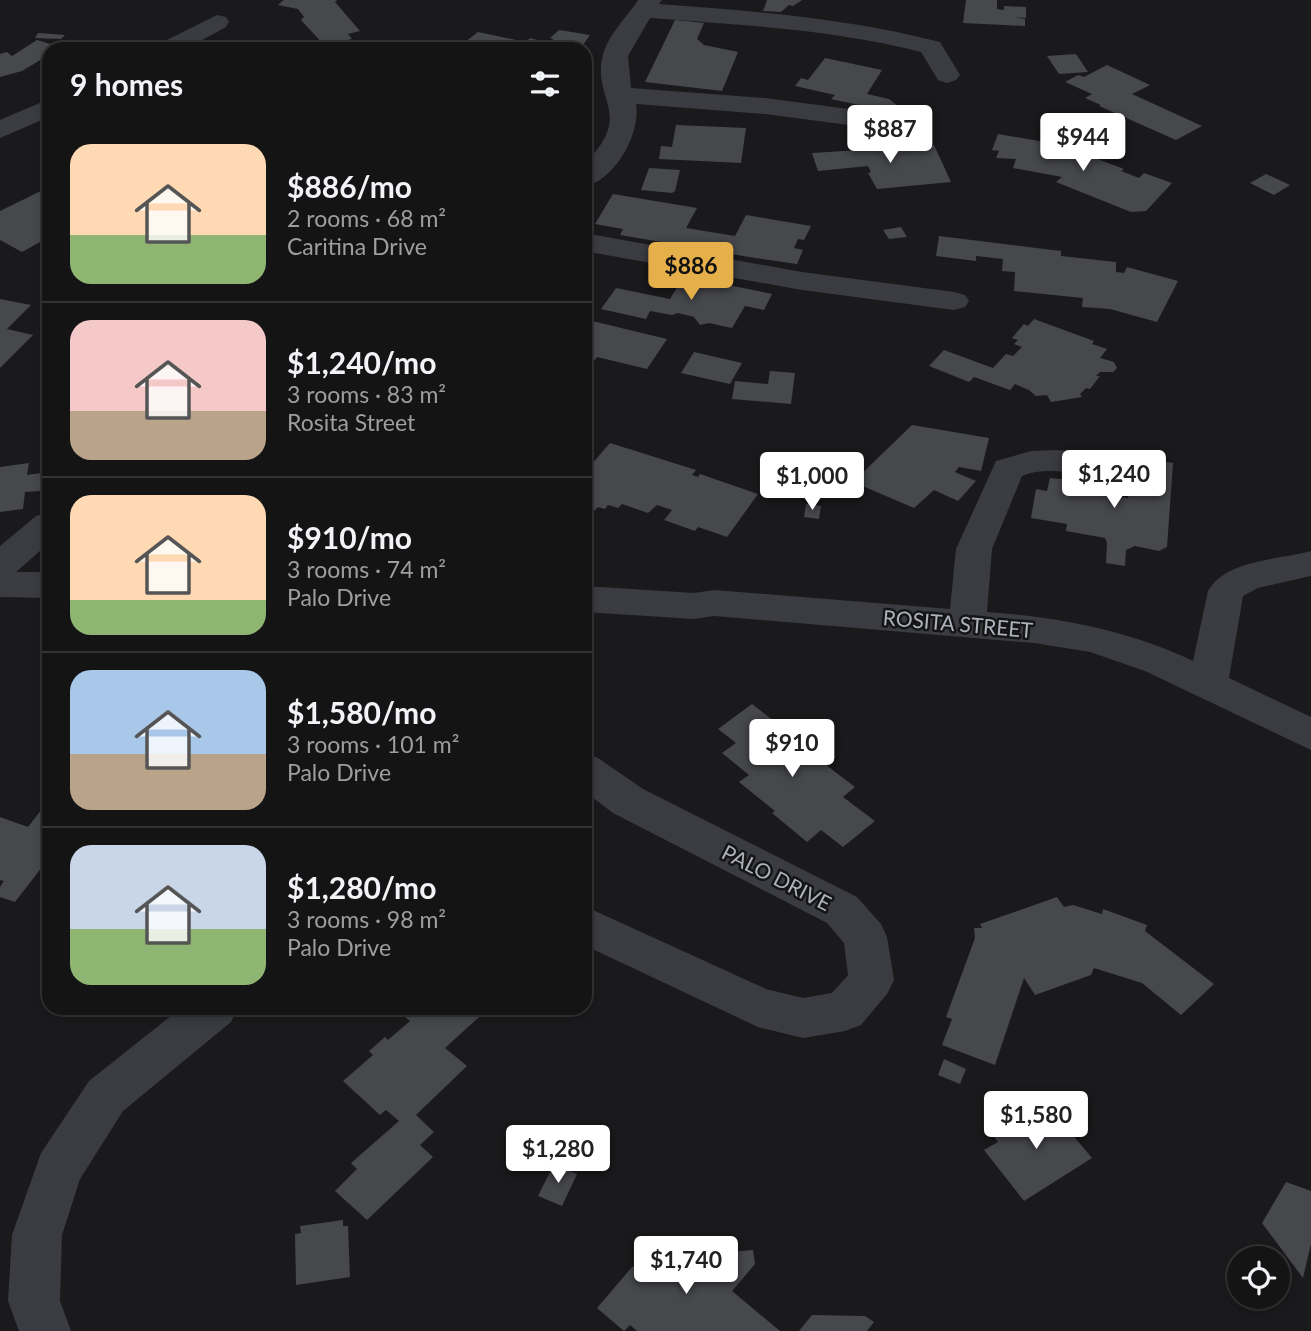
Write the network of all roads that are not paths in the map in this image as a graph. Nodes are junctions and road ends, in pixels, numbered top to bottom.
1 (647, 5) edge
2 (216, 22) dead end
3 (181, 42) edge
4 (962, 43) dead end
5 (931, 47) junction
6 (947, 75) dead end
7 (618, 95) junction
8 (42, 110) edge
9 (856, 118) dead end
10 (0, 130) edge
11 (592, 173) edge
12 (592, 243) edge
13 (954, 300) dead end
14 (1110, 465) dead end
15 (42, 530) edge
16 (1311, 563) edge
17 (0, 565) edge
18 (0, 584) edge
19 (42, 585) edge
20 (592, 600) edge
21 (967, 623) junction
22 (1208, 684) junction
23 (1311, 735) edge
24 (592, 775) edge
25 (592, 928) edge
26 (206, 1015) edge
27 (45, 1331) edge

1 - 5 street
1 - 7 street
2 - 3 street
4 - 5 street
5 - 6 street
7 - 9 street
7 - 11 street
8 - 10 street
12 - 13 street
14 - 21 street
15 - 17 street
16 - 22 street
18 - 19 street
20 - 21 street, ROSITA STREET
21 - 22 street, ROSITA STREET
22 - 23 street, ROSITA STREET
24 - 25 street, PALO DRIVE
26 - 27 street

